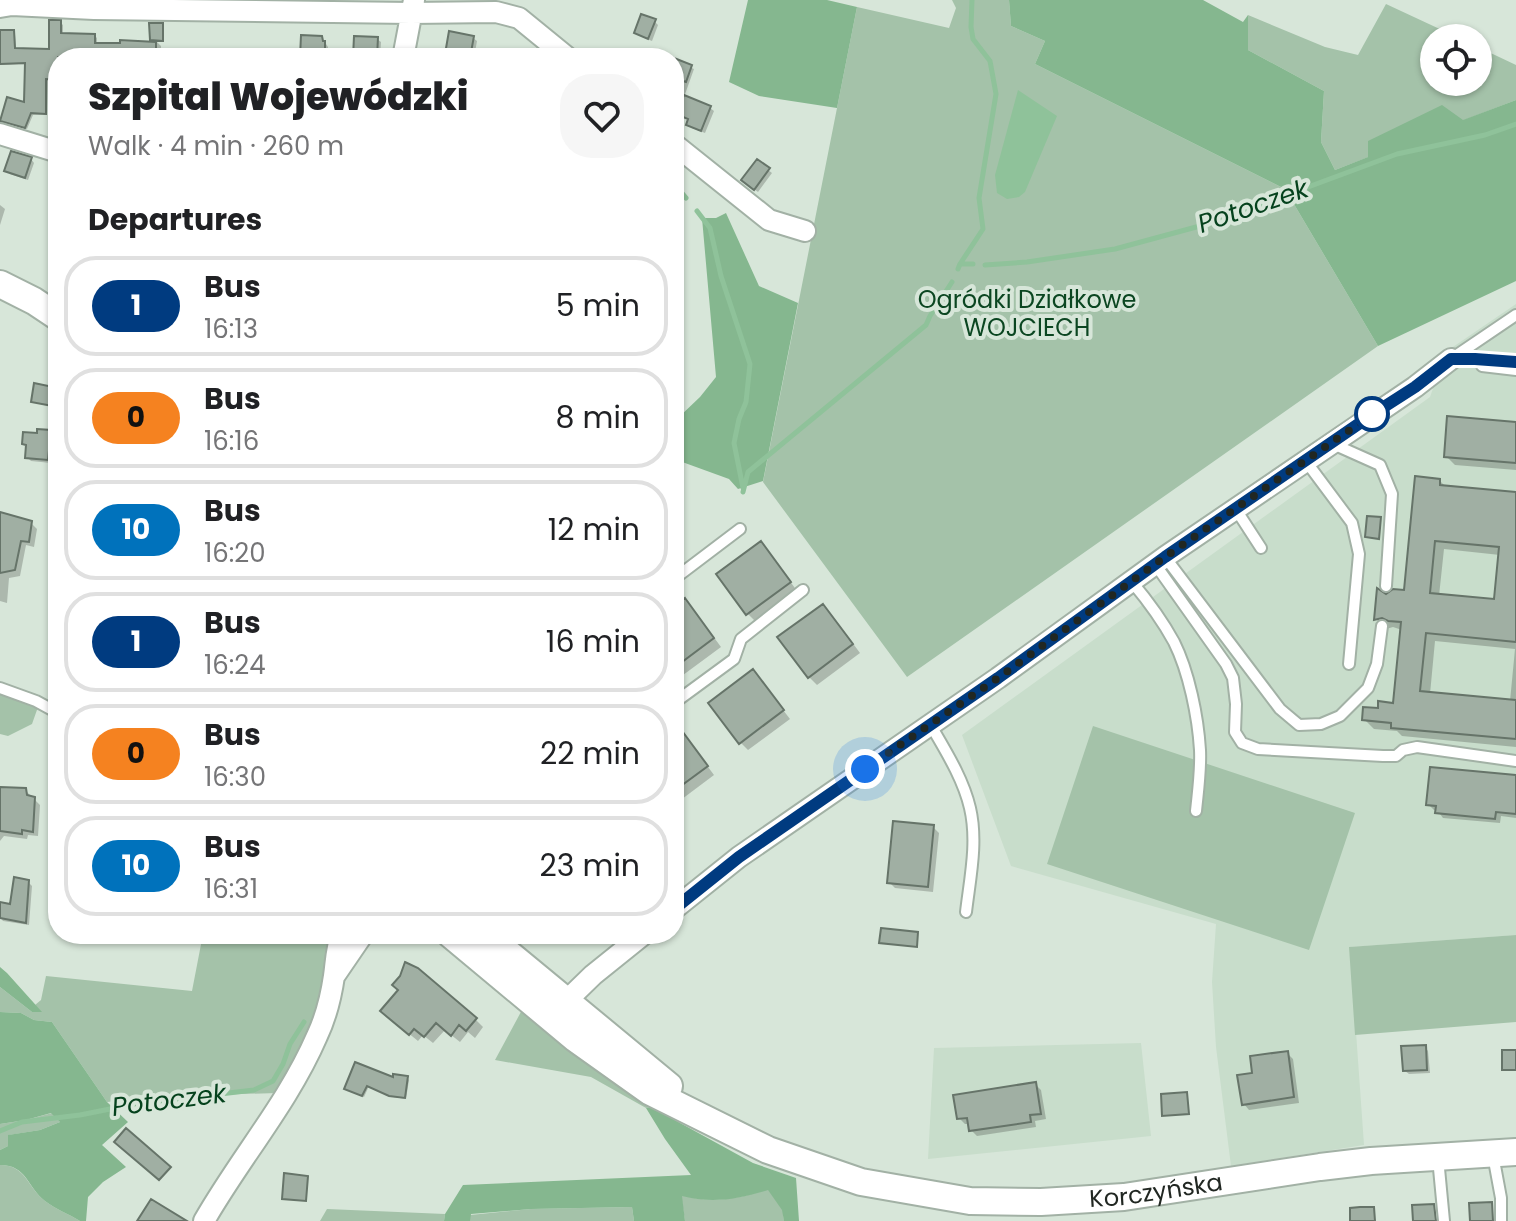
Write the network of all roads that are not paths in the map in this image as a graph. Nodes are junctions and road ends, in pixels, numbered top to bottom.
1 (8, 4) edge
2 (94, 4) edge
3 (497, 6) edge
4 (412, 7) edge
5 (405, 48) edge
6 (556, 48) edge
7 (0, 134) edge
8 (48, 149) edge
9 (684, 152) edge
10 (805, 231) dead end
11 (0, 284) edge
12 (48, 310) edge
13 (1516, 315) edge
14 (1451, 359) junction
15 (1475, 359) junction
16 (1516, 362) edge
17 (1516, 370) edge
18 (1331, 443) junction
19 (1305, 460) junction
20 (1235, 508) junction
21 (740, 529) dead end
22 (1261, 548) dead end
23 (1160, 560) junction
24 (684, 571) edge
25 (1132, 582) junction
26 (1386, 586) dead end
27 (803, 590) dead end
28 (1382, 626) dead end
29 (1349, 664) dead end
30 (0, 688) edge
31 (684, 696) edge
32 (48, 708) edge
33 (930, 724) junction
34 (1516, 761) edge
35 (1196, 811) dead end
36 (684, 901) edge
37 (966, 912) dead end
38 (338, 944) edge
39 (356, 944) edge
40 (464, 944) edge
41 (495, 944) edge
42 (632, 944) edge
43 (333, 979) junction
44 (558, 1009) junction
45 (1504, 1153) edge
46 (1438, 1156) junction
47 (204, 1221) edge
48 (1444, 1221) edge
49 (1501, 1221) edge

1 - 2 street
2 - 4 street
3 - 4 street
3 - 6 street
4 - 5 street
7 - 8 street
9 - 10 street
11 - 12 main road
13 - 14 lane
14 - 15 lane
14 - 18 street
15 - 16 lane
15 - 17 lane
18 - 19 street
18 - 26 lane
19 - 20 street
19 - 29 lane
20 - 22 lane
20 - 23 street
21 - 24 lane
23 - 25 street
23 - 28 lane
23 - 34 lane
25 - 33 street
25 - 35 lane
27 - 31 lane
30 - 32 lane
33 - 36 street
33 - 37 lane
38 - 43 street
39 - 43 street
40 - 44 main road, Korczyńska
41 - 44 main road, Korczyńska
42 - 44 street
43 - 47 street
44 - 46 main road, Korczyńska
45 - 46 main road, Korczyńska
45 - 49 lane
46 - 48 lane

